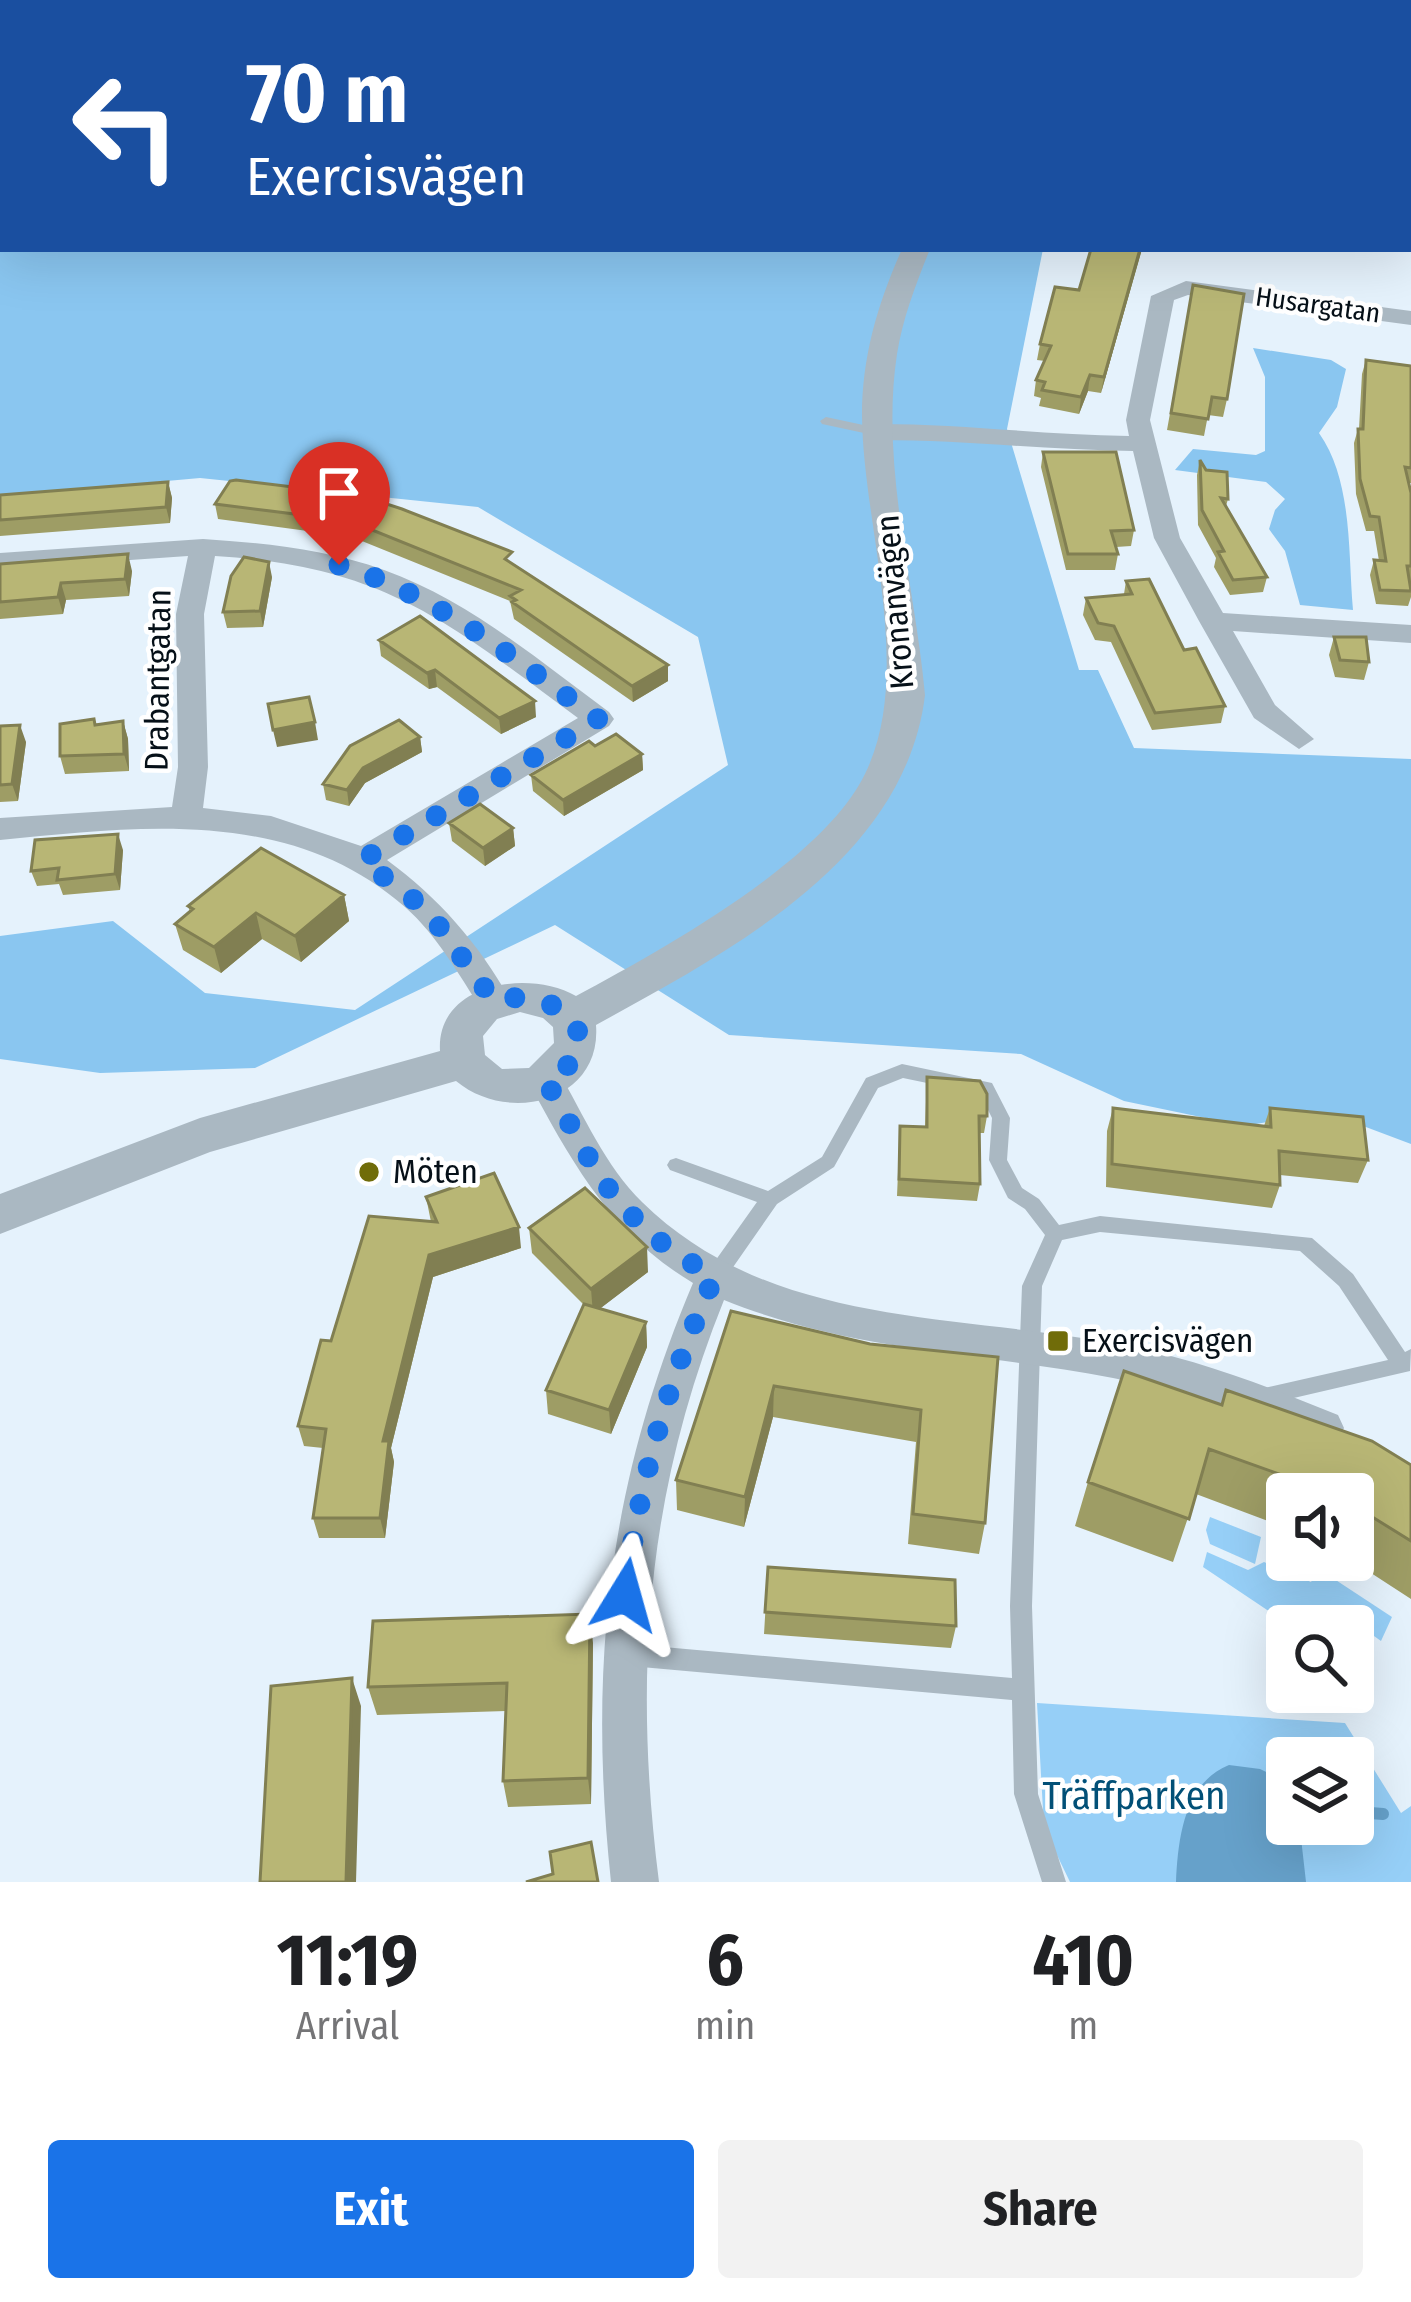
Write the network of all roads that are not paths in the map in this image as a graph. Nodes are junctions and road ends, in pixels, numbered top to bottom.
1 (915, 252) edge
2 (1411, 318) edge
3 (826, 422) dead end
4 (878, 432) junction
5 (1142, 444) junction
6 (203, 547) junction
7 (0, 561) edge
8 (1213, 621) junction
9 (1411, 634) edge
10 (1299, 739) dead end
11 (186, 815) junction
12 (0, 830) edge
13 (362, 860) junction
14 (494, 1001) junction
15 (572, 1018) junction
16 (463, 1062) junction
17 (546, 1081) junction
18 (676, 1165) dead end
19 (770, 1199) junction
20 (0, 1214) edge
21 (1055, 1234) junction
22 (714, 1278) junction
23 (1029, 1348) junction
24 (1407, 1361) edge
25 (1250, 1398) junction
26 (1351, 1440) edge
27 (621, 1654) junction
28 (1023, 1690) junction
29 (635, 1882) edge
30 (1054, 1882) edge

1 - 4 street, Kronanvägen
2 - 5 street, Husargatan
3 - 4 lane
4 - 5 street
4 - 15 street, Kronanvägen
5 - 8 street, Husargatan
6 - 7 street, Drabantgatan
6 - 11 street, Drabantgatan
6 - 13 street, Drabantgatan
8 - 9 street
8 - 10 street, Husargatan
11 - 12 street
11 - 13 street
13 - 14 street
14 - 15 street
14 - 16 street
15 - 17 street
16 - 17 street
16 - 20 street
17 - 22 street
18 - 19 lane
19 - 21 lane
19 - 22 lane
21 - 23 lane
21 - 24 lane
22 - 23 street
22 - 27 street
23 - 25 street
23 - 28 lane
24 - 25 lane
25 - 26 street
27 - 28 lane
27 - 29 street
28 - 30 lane

